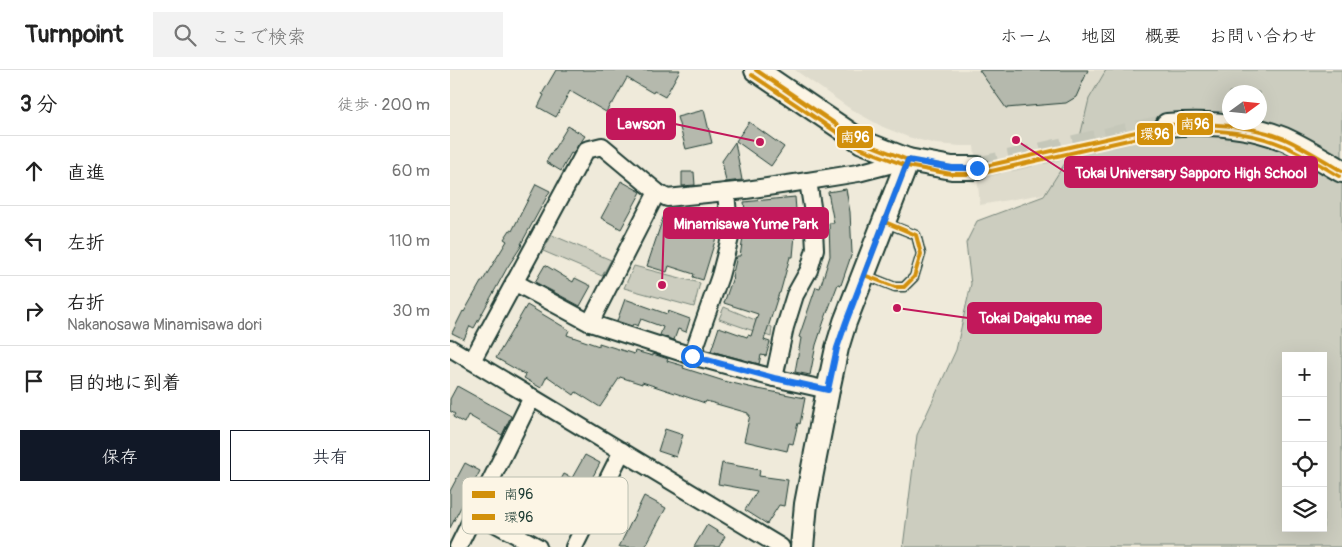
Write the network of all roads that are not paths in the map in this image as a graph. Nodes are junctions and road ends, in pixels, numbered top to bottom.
1 (756, 70) edge
2 (1167, 125) tunnel mouth
3 (908, 160) junction
4 (977, 168) tunnel mouth
5 (1342, 171) edge
6 (808, 182) junction
7 (657, 192) junction
8 (726, 192) junction
9 (884, 222) junction
10 (864, 275) junction
11 (514, 282) junction
12 (590, 323) junction
13 (451, 351) edge
14 (692, 356) junction
15 (472, 361) junction
16 (774, 378) junction
17 (828, 390) junction
18 (532, 397) junction
19 (622, 451) junction
20 (493, 477) edge
21 (609, 477) edge
22 (465, 534) edge
23 (514, 534) edge
24 (580, 534) edge
25 (458, 547) edge
26 (538, 547) edge
27 (574, 547) edge
28 (781, 547) edge
29 (802, 547) edge

1 - 3 street
2 - 5 street
3 - 4 street
3 - 6 street
3 - 9 street
6 - 8 street
6 - 16 street
7 - 8 street
7 - 11 street
7 - 12 street
8 - 14 street
9 - 10 street
9 - 10 lane
10 - 17 street
11 - 12 street
11 - 15 street
12 - 14 street
13 - 15 street
14 - 16 street
15 - 18 street
16 - 17 street
17 - 29 street
18 - 19 street
18 - 20 street
19 - 21 street
19 - 28 street
22 - 25 street
23 - 26 street
24 - 27 street

